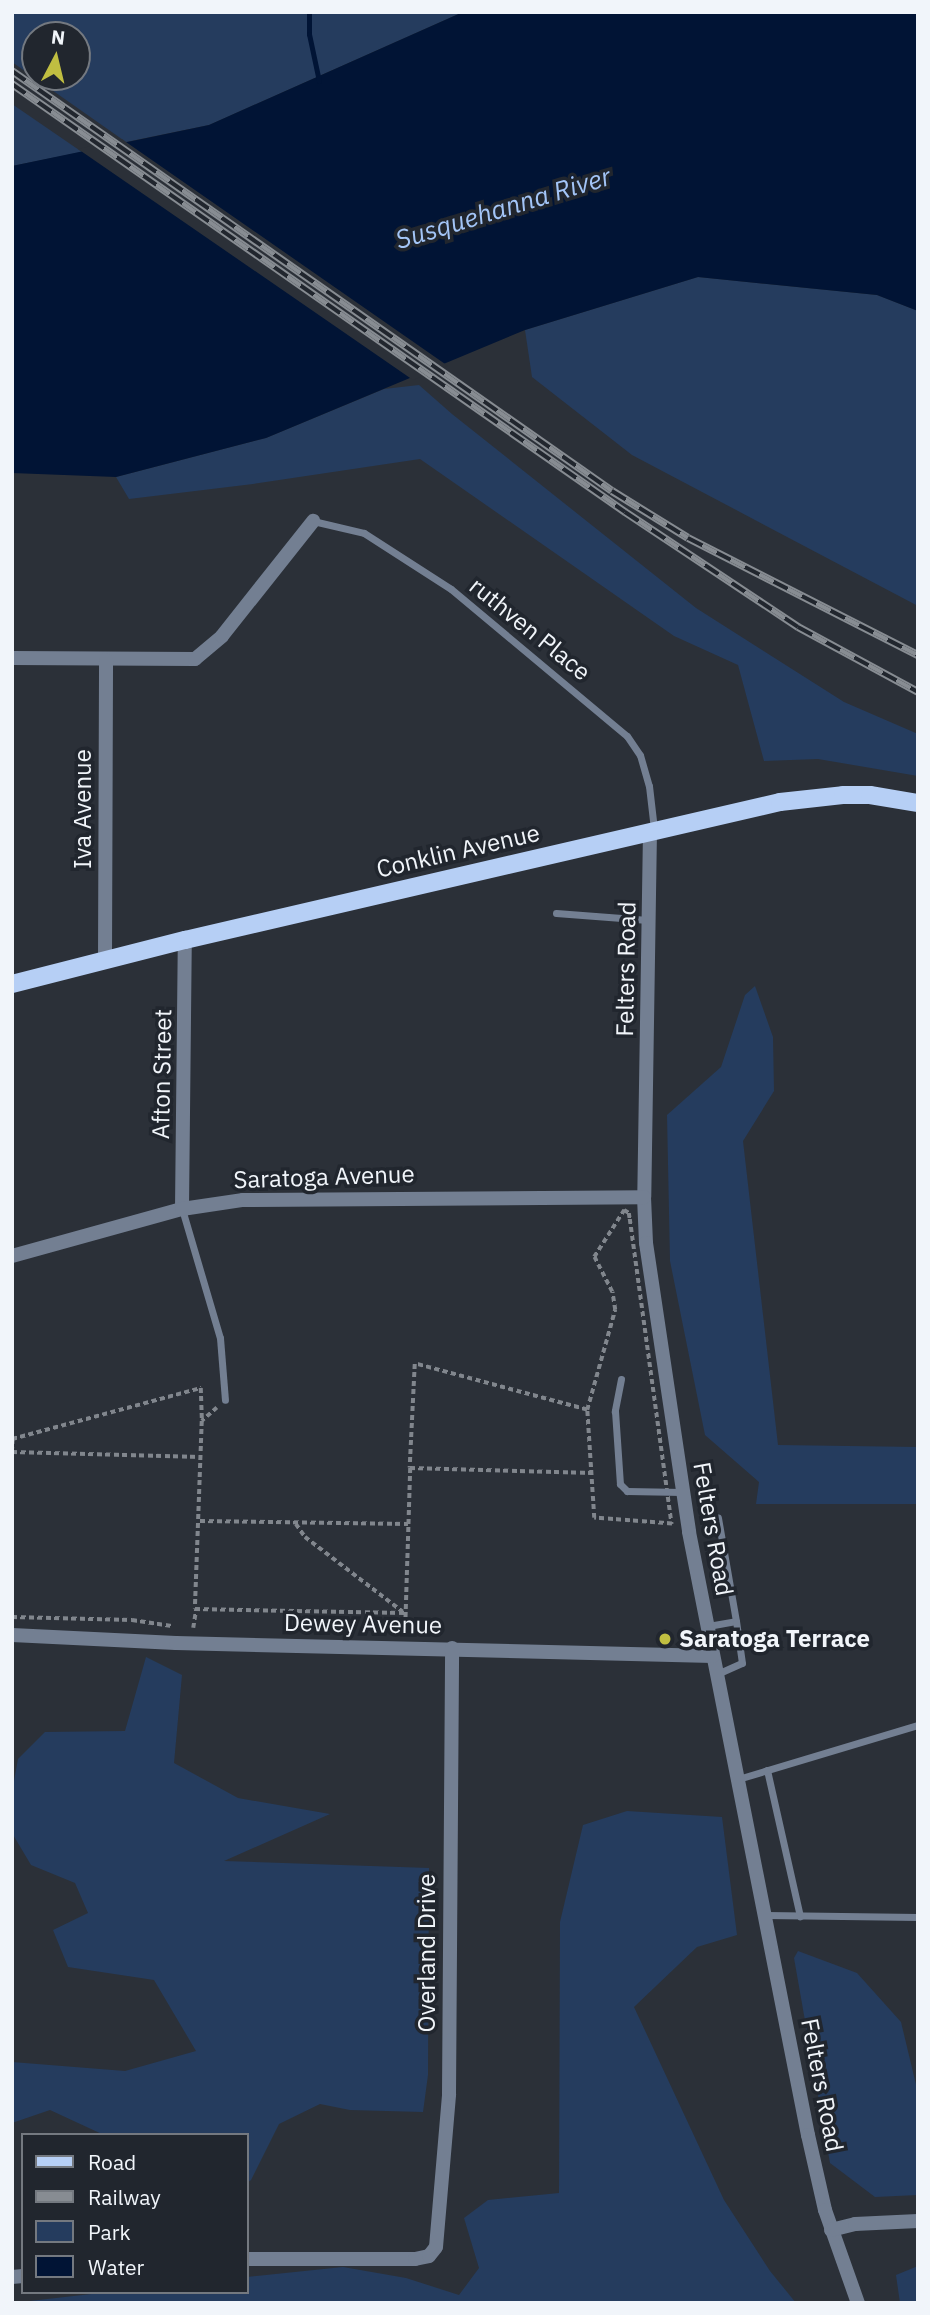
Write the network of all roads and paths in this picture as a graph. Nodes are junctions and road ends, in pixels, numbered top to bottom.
1 (313, 522) joint
2 (12, 658) edge
3 (106, 660) junction
4 (918, 803) edge
5 (652, 831) junction
6 (556, 913) dead end
7 (649, 920) junction
8 (185, 940) junction
9 (105, 959) junction
10 (12, 984) edge
11 (644, 1197) junction
12 (182, 1209) junction
13 (12, 1256) edge
14 (621, 1379) dead end
15 (225, 1400) joint
16 (587, 1410) dead end
17 (202, 1421) junction
18 (13, 1439) edge
19 (12, 1455) edge
20 (201, 1457) junction
21 (410, 1468) junction
22 (593, 1473) dead end
23 (683, 1492) junction
24 (718, 1518) dead end
25 (200, 1521) junction
26 (296, 1523) junction
27 (408, 1524) junction
28 (196, 1609) junction
29 (405, 1613) junction
30 (12, 1617) edge
31 (736, 1621) junction
32 (707, 1626) junction
33 (12, 1635) edge
34 (414, 1636) dead end
35 (452, 1648) junction
36 (713, 1656) junction
37 (717, 1674) junction
38 (918, 1725) edge
39 (767, 1770) junction
40 (738, 1779) junction
41 (766, 1915) junction
42 (800, 1916) junction
43 (918, 1917) edge
44 (918, 2221) edge
45 (831, 2230) junction
46 (248, 2259) edge
47 (858, 2303) edge

1 - 3 street
1 - 5 lane, ruthven Place
2 - 3 street
3 - 9 street, Iva Avenue
4 - 5 main road, Conklin Avenue
5 - 7 street, Felters Road
5 - 8 main road, Conklin Avenue
6 - 7 lane
7 - 11 street, Felters Road
8 - 9 main road, Conklin Avenue
8 - 12 street, Afton Street
9 - 10 main road, Conklin Avenue
11 - 12 street, Saratoga Avenue
11 - 23 street, Felters Road
12 - 13 street, Saratoga Avenue
12 - 15 lane
14 - 23 lane
15 - 17 path
16 - 21 path
17 - 18 path
17 - 20 path
18 - 19 path
19 - 20 path
20 - 25 path
21 - 22 path
21 - 27 path
23 - 32 street, Felters Road
24 - 31 lane
25 - 26 path
25 - 28 path
26 - 27 path
26 - 29 path
27 - 29 path
28 - 29 path
28 - 30 path
29 - 34 path
31 - 32 lane
31 - 37 lane
32 - 36 street, Felters Road
33 - 35 street, Dewey Avenue
35 - 36 street, Dewey Avenue
35 - 46 street, Overland Drive
36 - 37 street, Felters Road
37 - 40 street, Felters Road
38 - 39 lane
39 - 40 lane
39 - 42 lane
40 - 41 street, Felters Road
41 - 42 lane
41 - 45 street, Felters Road
42 - 43 lane
44 - 45 street
45 - 47 street, Felters Road

